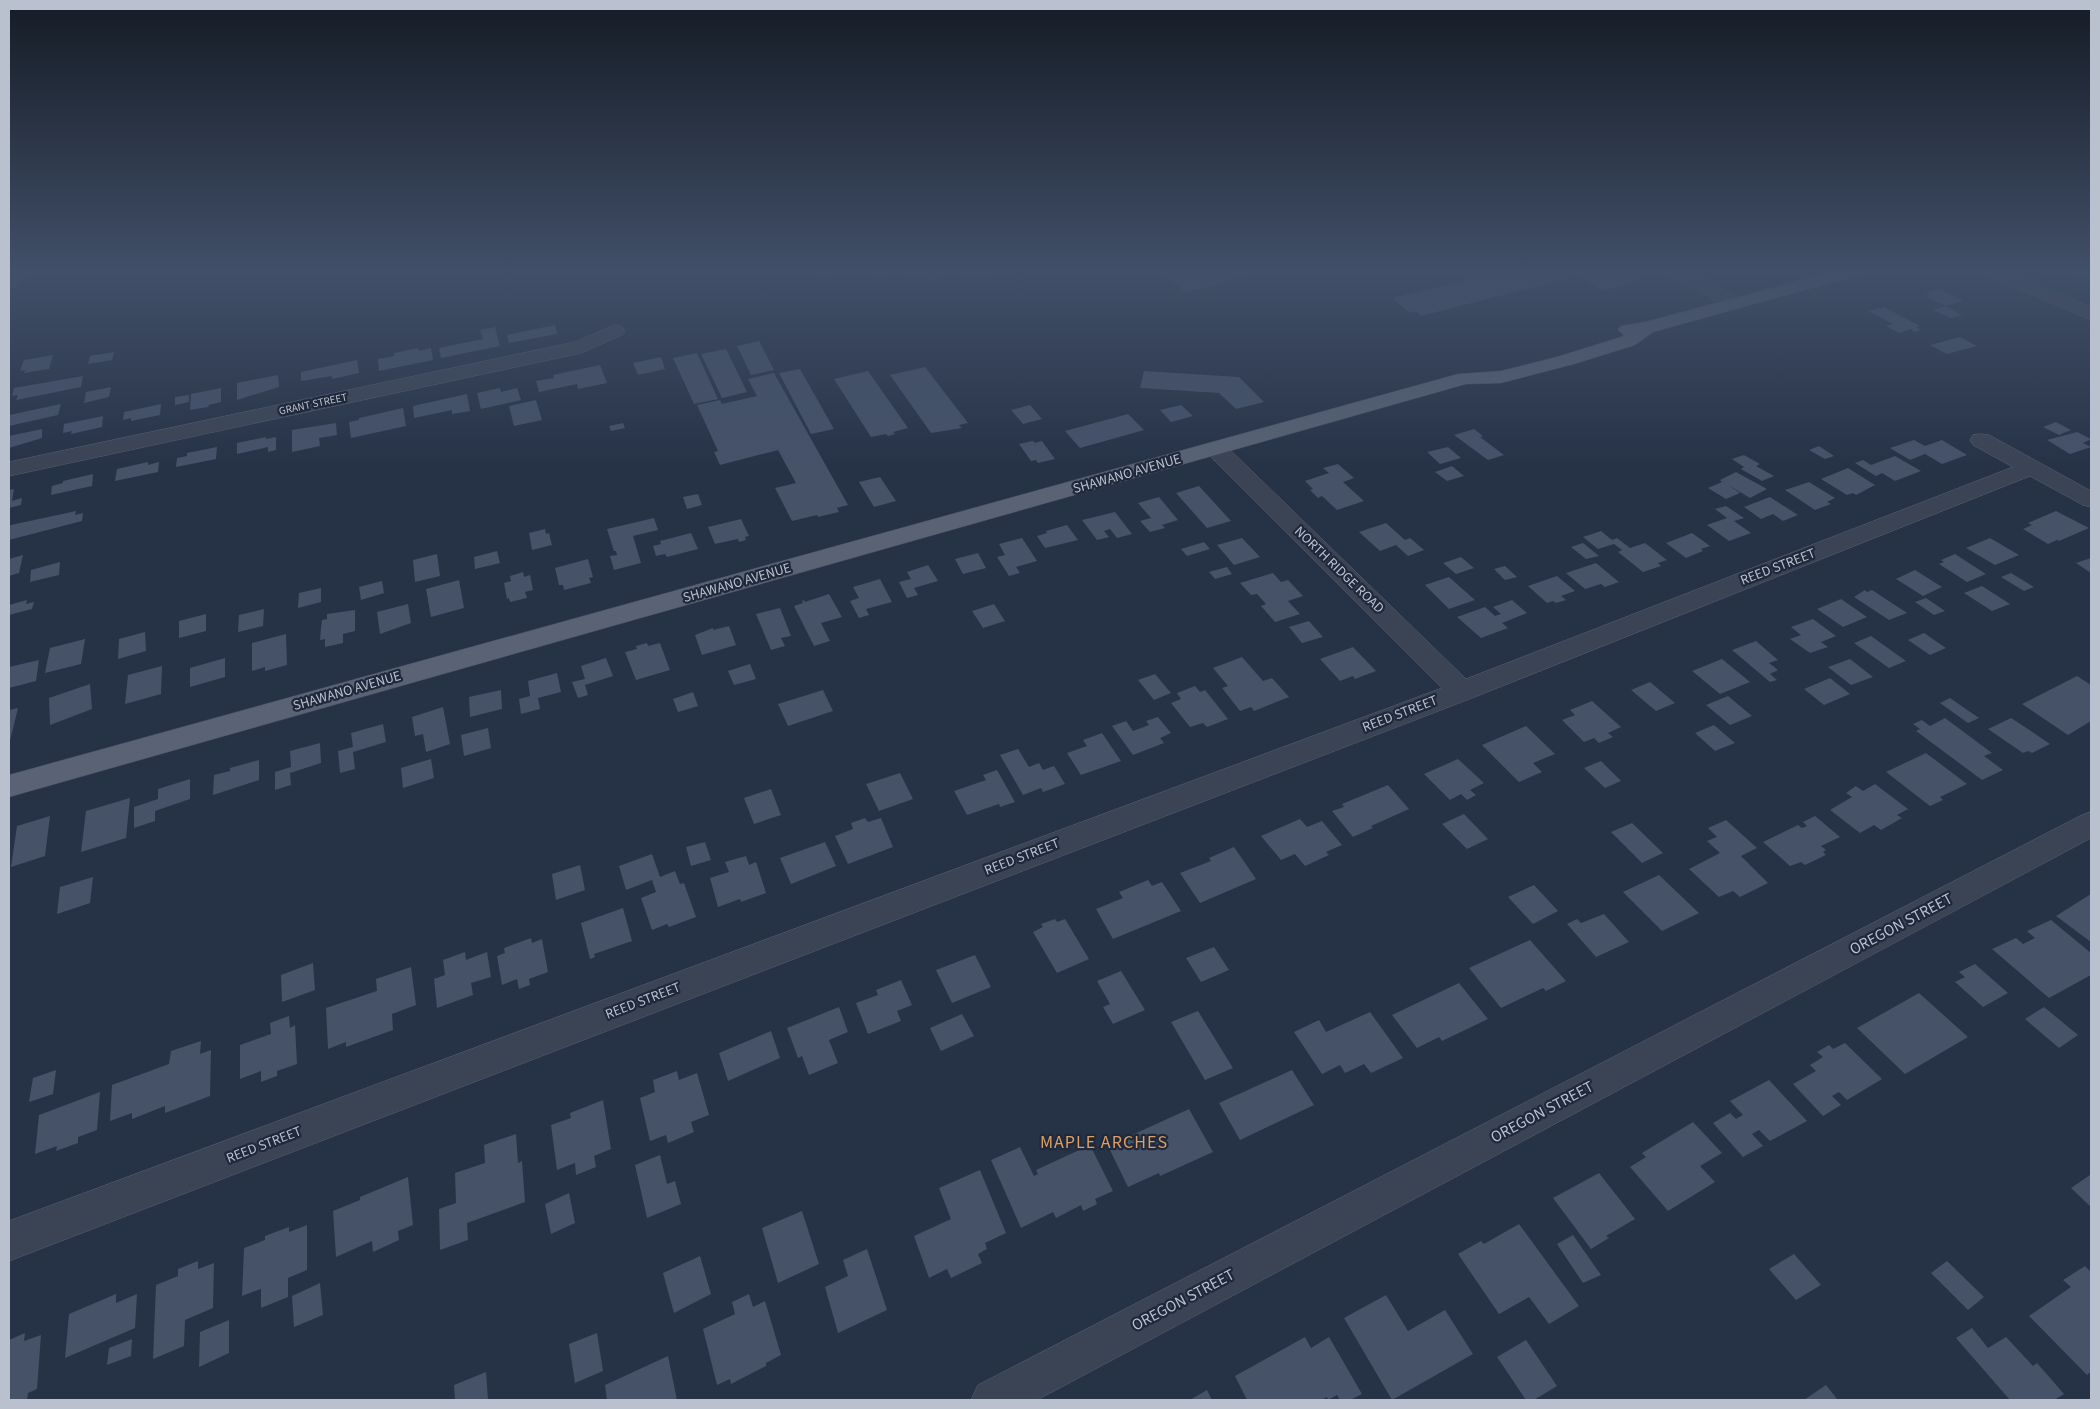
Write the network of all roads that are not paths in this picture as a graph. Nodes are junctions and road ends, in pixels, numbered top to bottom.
1 (603, 337) edge
2 (1634, 337) edge
3 (1981, 440) dead end
4 (1216, 449) junction
5 (2032, 467) junction
6 (9, 469) edge
7 (2091, 500) edge
8 (1462, 691) junction
9 (9, 786) edge
10 (2091, 824) edge
11 (9, 1241) edge
12 (992, 1400) edge

1 - 6 street, GRANT STREET
2 - 4 main road, SHAWANO AVENUE
3 - 5 street
4 - 8 street, NORTH RIDGE ROAD
4 - 9 main road, SHAWANO AVENUE
5 - 7 street
5 - 8 street, REED STREET
8 - 11 street, REED STREET
10 - 12 street, OREGON STREET

